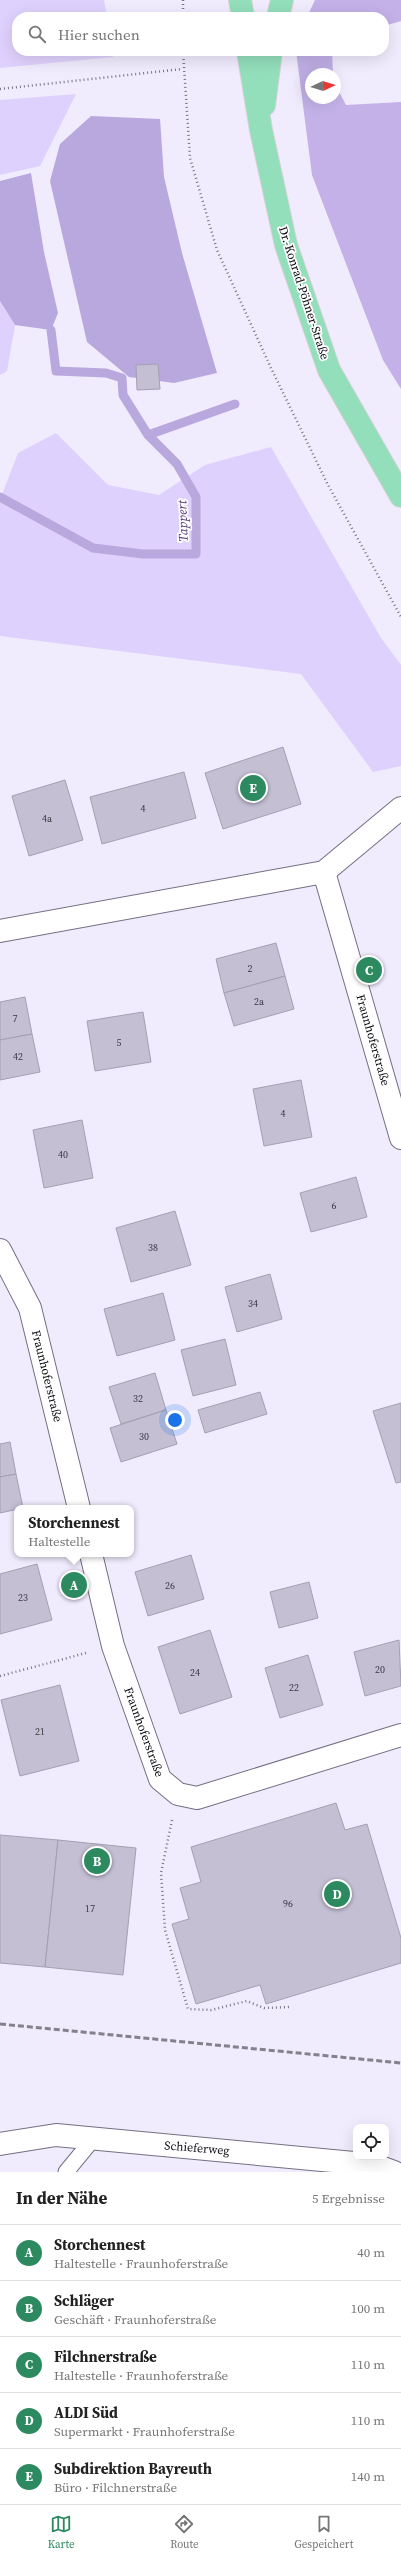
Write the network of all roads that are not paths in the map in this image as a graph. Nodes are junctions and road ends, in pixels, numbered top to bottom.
1 (240, 0) edge
2 (282, 0) edge
3 (242, 12) edge
4 (279, 12) edge
5 (249, 56) edge
6 (270, 56) edge
7 (261, 130) junction
8 (401, 496) edge
9 (401, 808) edge
10 (324, 872) junction
11 (0, 931) edge
12 (401, 1138) edge
13 (0, 1250) edge
14 (78, 1505) edge
15 (92, 1557) edge
16 (401, 1735) edge
17 (94, 2138) junction
18 (0, 2144) edge
19 (66, 2172) edge
20 (394, 2172) edge

1 - 3 main road
2 - 4 main road
5 - 7 main road, Dr.-Konrad-Pöhner-Straße
6 - 7 main road
7 - 8 main road, Dr.-Konrad-Pöhner-Straße
9 - 10 street
10 - 11 street
10 - 12 street, Fraunhoferstraße
13 - 14 street, Fraunhoferstraße
15 - 16 street, Fraunhoferstraße
17 - 18 street, Schieferweg
17 - 19 lane
17 - 20 street, Schieferweg

